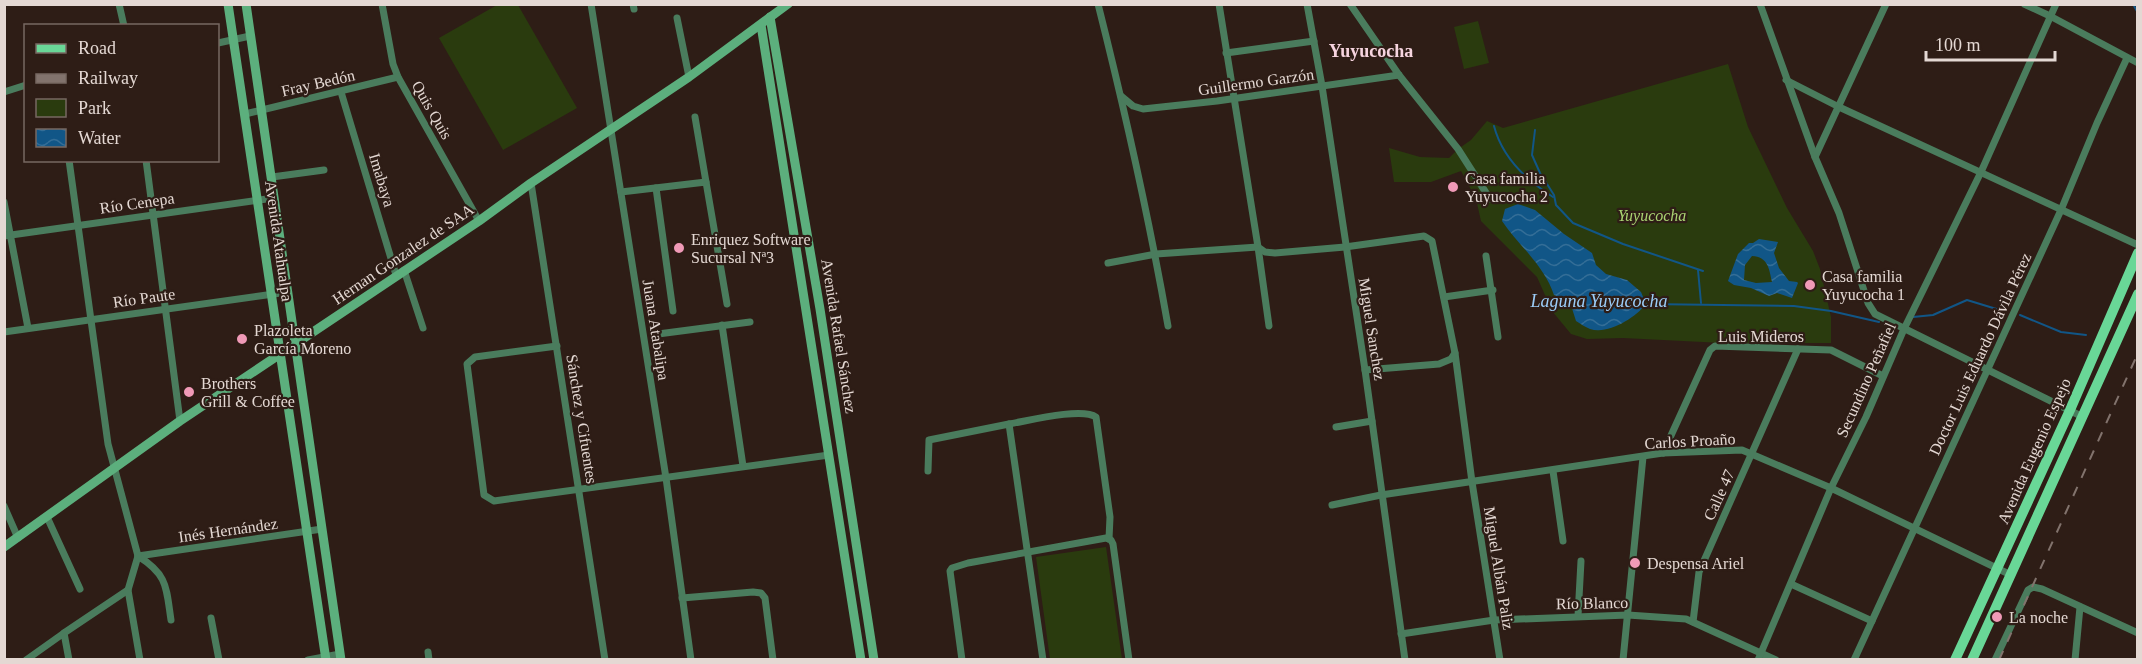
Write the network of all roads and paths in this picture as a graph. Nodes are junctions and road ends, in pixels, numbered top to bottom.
1 (119, 4) edge
2 (228, 4) edge
3 (246, 4) edge
4 (382, 4) edge
5 (591, 4) edge
6 (788, 4) edge
7 (1098, 4) edge
8 (1219, 4) edge
9 (1307, 4) edge
10 (1350, 4) edge
11 (1760, 4) edge
12 (1886, 4) edge
13 (2024, 4) edge
14 (2056, 4) edge
15 (2050, 16) junction
16 (771, 17) junction
17 (677, 18) dead end
18 (124, 24) edge
19 (761, 25) junction
20 (250, 36) junction
21 (234, 40) junction
22 (1314, 41) junction
23 (219, 43) edge
24 (1226, 53) junction
25 (2127, 58) junction
26 (2138, 63) edge
27 (1399, 75) junction
28 (398, 77) junction
29 (689, 77) junction
30 (1786, 80) junction
31 (24, 86) edge
32 (1322, 86) junction
33 (4, 92) edge
34 (341, 92) junction
35 (1121, 96) junction
36 (1233, 99) junction
37 (1839, 107) junction
38 (261, 110) junction
39 (245, 114) junction
40 (695, 117) dead end
41 (611, 130) junction
42 (1815, 157) junction
43 (69, 162) edge
44 (146, 162) edge
45 (324, 170) dead end
46 (1981, 172) junction
47 (272, 177) junction
48 (706, 182) junction
49 (531, 183) junction
50 (656, 188) junction
51 (621, 192) junction
52 (274, 198) junction
53 (1490, 199) dead end
54 (257, 200) junction
55 (4, 202) edge
56 (2061, 210) junction
57 (154, 215) junction
58 (479, 221) junction
59 (78, 225) junction
60 (7, 236) edge
61 (2138, 245) edge
62 (1258, 247) junction
63 (1345, 247) junction
64 (2138, 253) edge
65 (1156, 254) junction
66 (1486, 256) dead end
67 (1108, 264) dead end
68 (400, 273) junction
69 (1492, 290) junction
70 (288, 292) junction
71 (272, 294) junction
72 (2138, 294) edge
73 (1444, 297) junction
74 (727, 304) dead end
75 (166, 308) junction
76 (673, 311) dead end
77 (90, 320) junction
78 (750, 322) dead end
79 (722, 325) junction
80 (1168, 326) dead end
81 (1269, 326) dead end
82 (28, 328) junction
83 (423, 328) dead end
84 (1904, 329) junction
85 (4, 332) edge
86 (658, 334) dead end
87 (1498, 337) dead end
88 (295, 344) junction
89 (557, 346) junction
90 (1798, 349) junction
91 (1455, 353) junction
92 (280, 354) junction
93 (1365, 370) junction
94 (1987, 370) junction
95 (1883, 376) junction
96 (2070, 410) junction
97 (2081, 416) junction
98 (180, 421) junction
99 (1372, 421) junction
100 (1009, 424) junction
101 (1336, 427) dead end
102 (1663, 453) junction
103 (1751, 454) junction
104 (829, 455) junction
105 (1643, 457) junction
106 (743, 466) junction
107 (114, 469) junction
108 (928, 471) dead end
109 (1553, 471) junction
110 (666, 478) junction
111 (1472, 482) junction
112 (1831, 488) junction
113 (580, 489) junction
114 (1382, 495) junction
115 (1332, 504) dead end
116 (4, 506) edge
117 (47, 517) junction
118 (1914, 529) junction
119 (322, 530) junction
120 (308, 532) junction
121 (18, 538) junction
122 (1105, 539) junction
123 (1563, 541) dead end
124 (4, 546) edge
125 (1029, 552) junction
126 (138, 556) junction
127 (1581, 561) dead end
128 (1998, 569) junction
129 (2011, 575) junction
130 (1791, 584) junction
131 (80, 589) dead end
132 (128, 590) junction
133 (682, 598) junction
134 (2080, 607) junction
135 (1628, 615) junction
136 (1578, 616) junction
137 (211, 618) dead end
138 (171, 620) dead end
139 (1494, 620) junction
140 (1872, 621) junction
141 (1693, 622) junction
142 (64, 633) junction
143 (2138, 633) edge
144 (1401, 634) junction
145 (1759, 656) edge
146 (341, 657) edge
147 (326, 658) edge
148 (26, 660) edge
149 (69, 660) edge
150 (140, 660) edge
151 (219, 660) edge
152 (308, 660) edge
153 (605, 660) edge
154 (691, 660) edge
155 (773, 660) edge
156 (861, 660) edge
157 (874, 660) edge
158 (962, 660) edge
159 (1043, 660) edge
160 (1129, 660) edge
161 (1405, 660) edge
162 (1500, 660) edge
163 (1623, 660) edge
164 (1776, 660) edge
165 (1854, 660) edge
166 (1955, 660) edge
167 (1972, 660) edge
168 (1995, 660) edge
169 (2074, 660) edge

1 - 18 street
2 - 21 street, Avenida Atahualpa
3 - 20 street, Avenida Atahualpa
4 - 28 street, Quis Quis
5 - 41 street, Juana Atabalipa
6 - 16 street, Hernan Gonzalez de SAA
7 - 35 street
8 - 24 street
9 - 22 street, Miguel Sanchez
10 - 27 street
11 - 30 street
12 - 37 street
13 - 15 street
14 - 15 street, Secundino Peñafiel
15 - 25 street
15 - 46 street, Secundino Peñafiel
16 - 19 street, Hernan Gonzalez de SAA
16 - 157 street, Avenida Rafael Sánchez
17 - 29 street
19 - 29 street, Hernan Gonzalez de SAA
19 - 104 street, Avenida Rafael Sánchez
20 - 21 street
20 - 38 street, Avenida Atahualpa
21 - 23 street
21 - 39 street, Avenida Atahualpa
22 - 24 street
22 - 32 street, Miguel Sanchez
24 - 36 street
25 - 26 street
25 - 56 street, Doctor Luis Eduardo Dávila Pérez
27 - 32 street, Guillermo Garzón
27 - 53 street
28 - 34 street, Fray Bedón
28 - 58 street, Quis Quis
29 - 41 street, Hernan Gonzalez de SAA
30 - 37 street
30 - 42 street
31 - 33 street
32 - 36 street, Guillermo Garzón
32 - 63 street, Miguel Sanchez
34 - 38 street, Fray Bedón
34 - 68 street, Imabaya
35 - 36 street, Guillermo Garzón
35 - 65 street
36 - 62 street
37 - 42 street
37 - 46 street
38 - 39 street, Fray Bedón
38 - 47 street, Avenida Atahualpa
39 - 54 street, Avenida Atahualpa
40 - 48 street
41 - 49 street, Hernan Gonzalez de SAA
41 - 51 street, Juana Atabalipa
42 - 84 street
43 - 59 street
44 - 57 street
45 - 47 street
46 - 56 street
46 - 84 street, Secundino Peñafiel
47 - 52 street, Avenida Atahualpa
48 - 50 street
48 - 74 street
49 - 58 street, Hernan Gonzalez de SAA
49 - 89 street, Sánchez y Cifuentes
50 - 51 street
50 - 76 street
51 - 110 street, Juana Atabalipa
52 - 54 street, Río Cenepa
52 - 70 street, Avenida Atahualpa
54 - 57 street, Río Cenepa
54 - 71 street, Avenida Atahualpa
55 - 60 street
56 - 61 street
56 - 94 street, Doctor Luis Eduardo Dávila Pérez
57 - 59 street, Río Cenepa
57 - 75 street
58 - 68 street, Hernan Gonzalez de SAA
59 - 60 street, Río Cenepa
59 - 77 street
60 - 82 street
62 - 63 street
62 - 65 street
62 - 81 street
63 - 73 street, Miguel Albán Paliz
63 - 93 street, Miguel Sanchez
64 - 96 main road, Avenida Eugenio Espejo
65 - 67 street
65 - 80 street
66 - 69 street
68 - 83 street, Imabaya
68 - 88 street, Hernan Gonzalez de SAA
69 - 73 street
69 - 87 street
70 - 71 street, Río Paute
70 - 88 street, Avenida Atahualpa
71 - 75 street, Río Paute
71 - 92 street, Avenida Atahualpa
72 - 97 main road, Avenida Eugenio Espejo
73 - 91 street, Miguel Albán Paliz
75 - 77 street, Río Paute
75 - 98 street
77 - 82 street, Río Paute
77 - 107 street
78 - 79 street
79 - 86 street
79 - 106 street
82 - 85 street, Río Paute
84 - 94 street
84 - 95 street, Secundino Peñafiel
88 - 92 street, Hernan Gonzalez de SAA
88 - 119 street, Avenida Atahualpa
89 - 113 street, Sánchez y Cifuentes
89 - 113 street
90 - 95 street, Luis Mideros
90 - 102 street, Luis Mideros
90 - 103 street, Calle 47
91 - 93 street
91 - 111 street, Miguel Albán Paliz
92 - 98 street, Hernan Gonzalez de SAA
92 - 120 street, Avenida Atahualpa
93 - 99 street, Miguel Sanchez
94 - 96 street
94 - 118 street, Doctor Luis Eduardo Dávila Pérez
95 - 112 street, Secundino Peñafiel
96 - 97 street
96 - 128 main road, Avenida Eugenio Espejo
97 - 129 main road, Avenida Eugenio Espejo
98 - 107 street, Hernan Gonzalez de SAA
99 - 101 street
99 - 114 street, Miguel Sanchez
100 - 108 street
100 - 122 street
100 - 125 street
102 - 103 street, Carlos Proaño
102 - 105 street, Carlos Proaño
103 - 112 street, Carlos Proaño
103 - 141 street, Calle 47
104 - 106 street
104 - 156 street, Avenida Rafael Sánchez
105 - 109 street, Carlos Proaño
105 - 135 street
106 - 110 street
107 - 117 street, Hernan Gonzalez de SAA
107 - 126 street
109 - 111 street, Carlos Proaño
109 - 123 street
110 - 113 street
110 - 133 street, Juana Atabalipa
111 - 114 street, Carlos Proaño
111 - 139 street, Miguel Albán Paliz
112 - 118 street, Carlos Proaño
112 - 130 street, Secundino Peñafiel
113 - 153 street, Sánchez y Cifuentes
114 - 115 street, Carlos Proaño
114 - 144 street, Miguel Sanchez
116 - 121 street
117 - 121 street, Hernan Gonzalez de SAA
117 - 131 street
118 - 128 street, Carlos Proaño
118 - 140 street, Doctor Luis Eduardo Dávila Pérez
119 - 120 street, Inés Hernández
119 - 146 street, Avenida Atahualpa
120 - 126 street, Inés Hernández
120 - 147 street, Avenida Atahualpa
121 - 124 street, Hernan Gonzalez de SAA
122 - 125 street
122 - 160 street
125 - 158 street
125 - 159 street
126 - 132 street
126 - 138 street
127 - 136 street
128 - 129 street, Carlos Proaño
128 - 166 main road, Avenida Eugenio Espejo
129 - 167 main road, Avenida Eugenio Espejo
130 - 140 street
130 - 145 street, Secundino Peñafiel
132 - 142 street
132 - 150 street
133 - 154 street, Juana Atabalipa
133 - 155 street
134 - 143 street
134 - 168 street
134 - 169 street
135 - 136 street, Río Blanco
135 - 141 street, Río Blanco
135 - 163 street
136 - 139 street, Río Blanco
137 - 151 street
139 - 144 street, Río Blanco
139 - 162 street, Miguel Albán Paliz
140 - 165 street, Doctor Luis Eduardo Dávila Pérez
141 - 145 street, Río Blanco
142 - 148 street
142 - 149 street
144 - 161 street, Miguel Sanchez
145 - 164 street, Río Blanco
146 - 147 street
147 - 152 street

